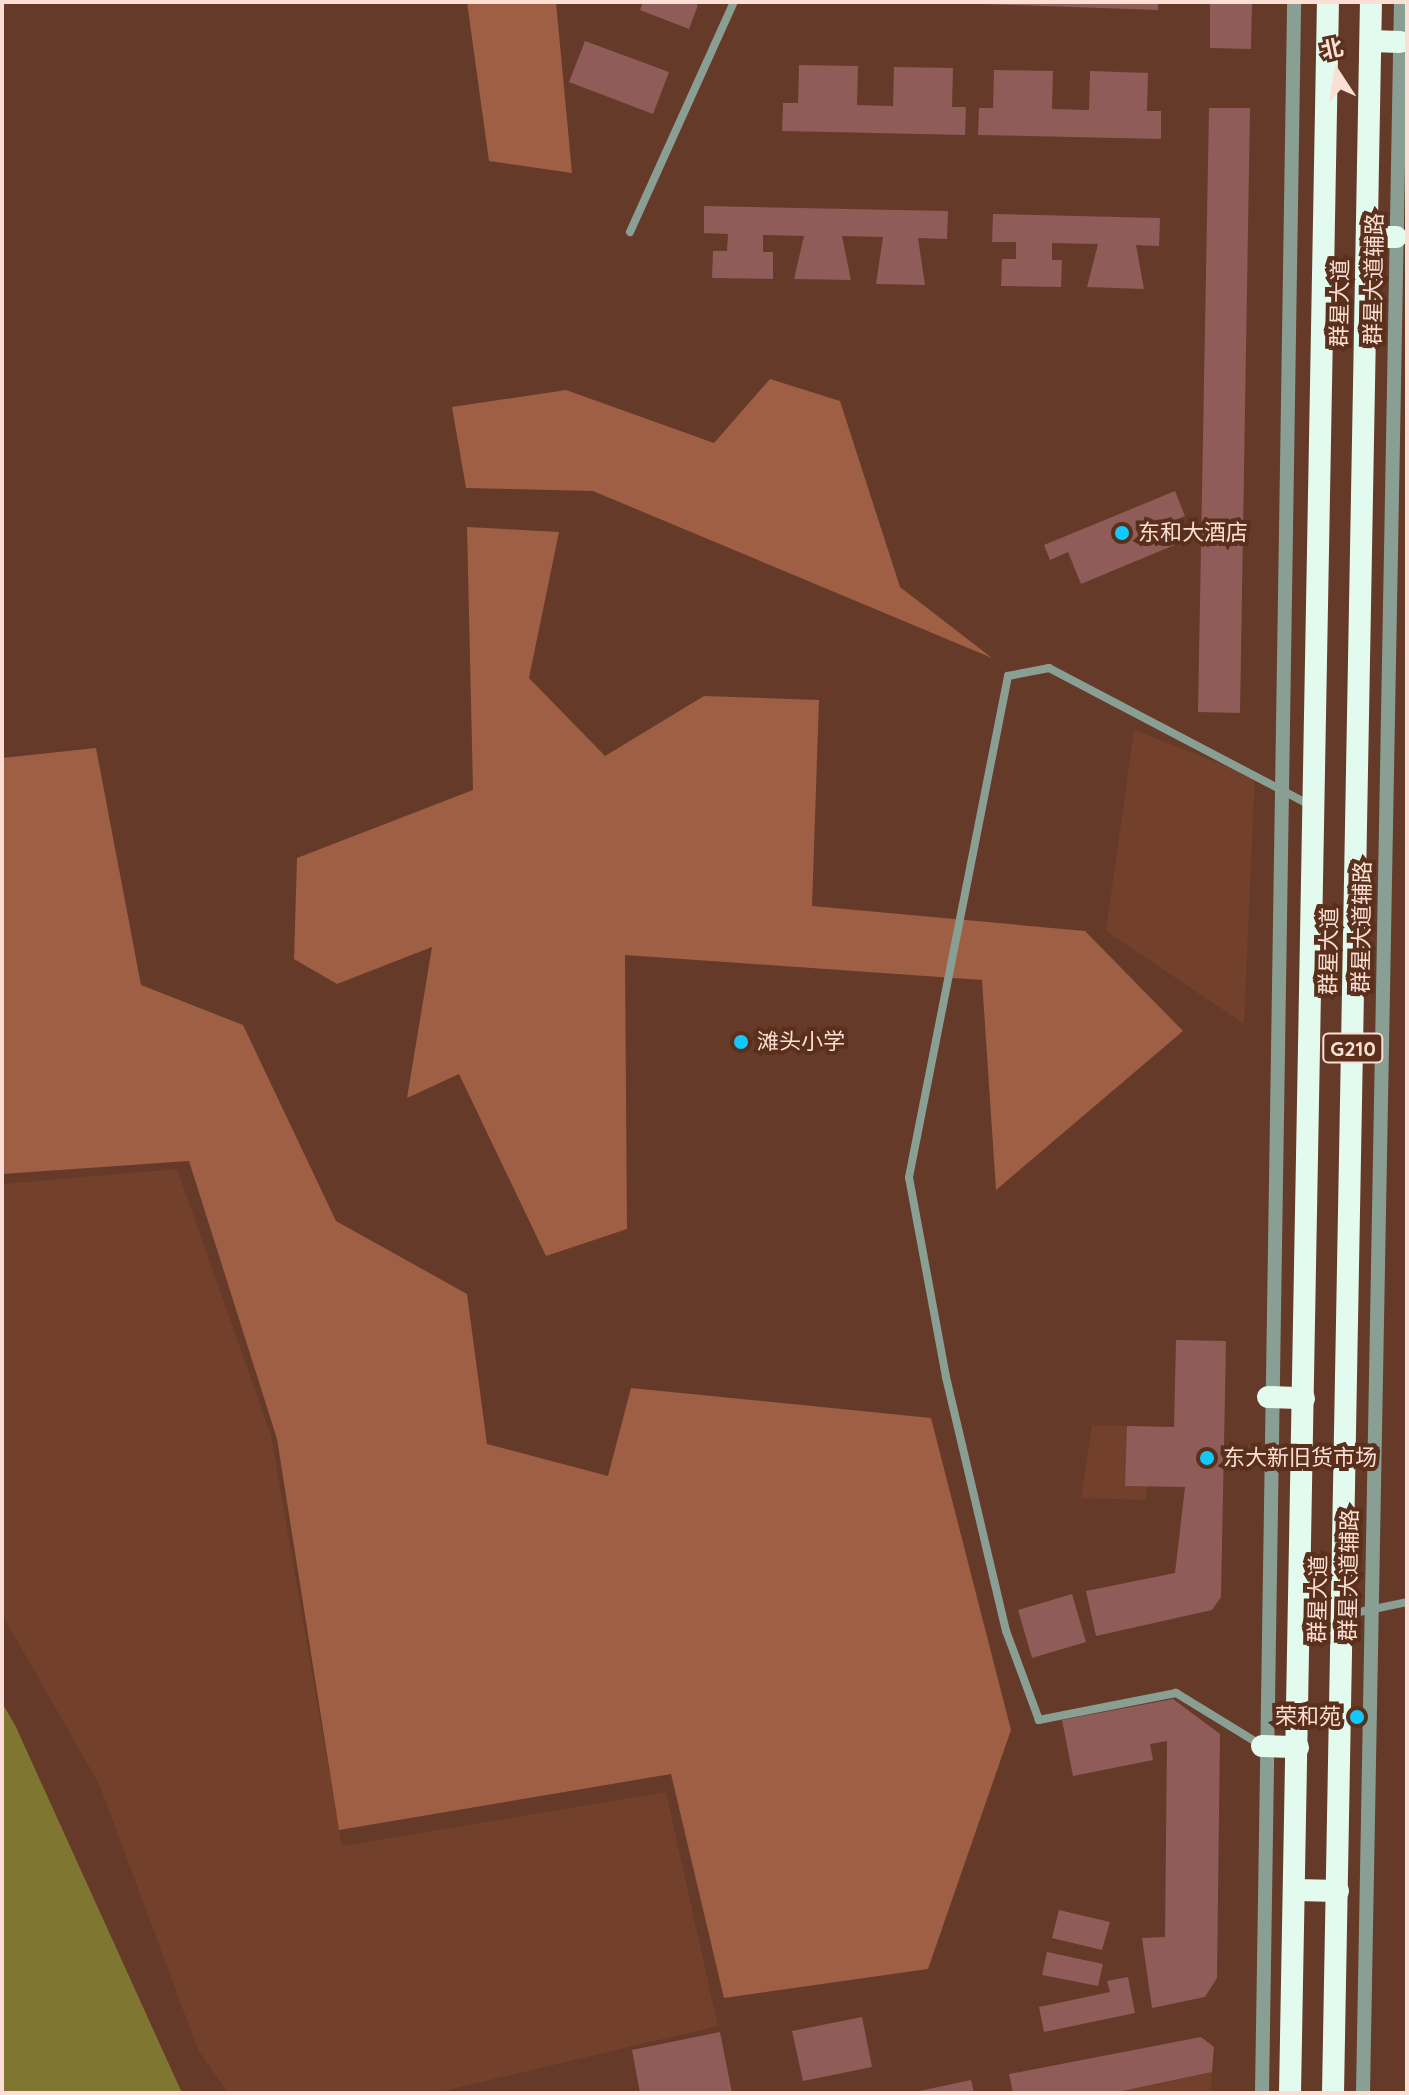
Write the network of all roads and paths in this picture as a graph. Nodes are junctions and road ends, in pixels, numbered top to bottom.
1 (734, 2) edge
2 (1294, 2) edge
3 (1328, 2) edge
4 (1371, 2) edge
5 (1401, 2) edge
6 (1371, 41) junction
7 (1400, 42) junction
8 (630, 232) dead end
9 (1367, 237) junction
10 (1396, 237) junction
11 (1280, 791) junction
12 (1314, 807) junction
13 (1268, 1397) junction
14 (1304, 1398) junction
15 (1407, 1602) edge
16 (1371, 1609) junction
17 (1344, 1615) junction
18 (1262, 1746) junction
19 (1298, 1747) junction
20 (1296, 1890) junction
21 (1338, 1891) junction
22 (1262, 2093) edge
23 (1290, 2093) edge
24 (1333, 2093) edge
25 (1363, 2093) edge

1 - 8 street
2 - 11 street
3 - 12 highway, 群星大道 / G210
4 - 6 highway, 群星大道 / G210
5 - 7 street, 群星大道辅路
6 - 7 highway
6 - 9 highway, 群星大道 / G210
7 - 10 street, 群星大道辅路
9 - 10 highway
9 - 17 highway, 群星大道 / G210
10 - 16 street, 群星大道辅路
11 - 12 street
11 - 13 street
11 - 18 street
12 - 14 highway, 群星大道 / G210
13 - 14 highway
13 - 18 street
14 - 19 highway, 群星大道 / G210
15 - 16 street
16 - 17 street
16 - 25 street, 群星大道辅路
17 - 21 highway, 群星大道 / G210
18 - 19 highway
18 - 22 street
19 - 20 highway, 群星大道 / G210
20 - 21 highway
20 - 23 highway, 群星大道 / G210
21 - 24 highway, 群星大道 / G210

